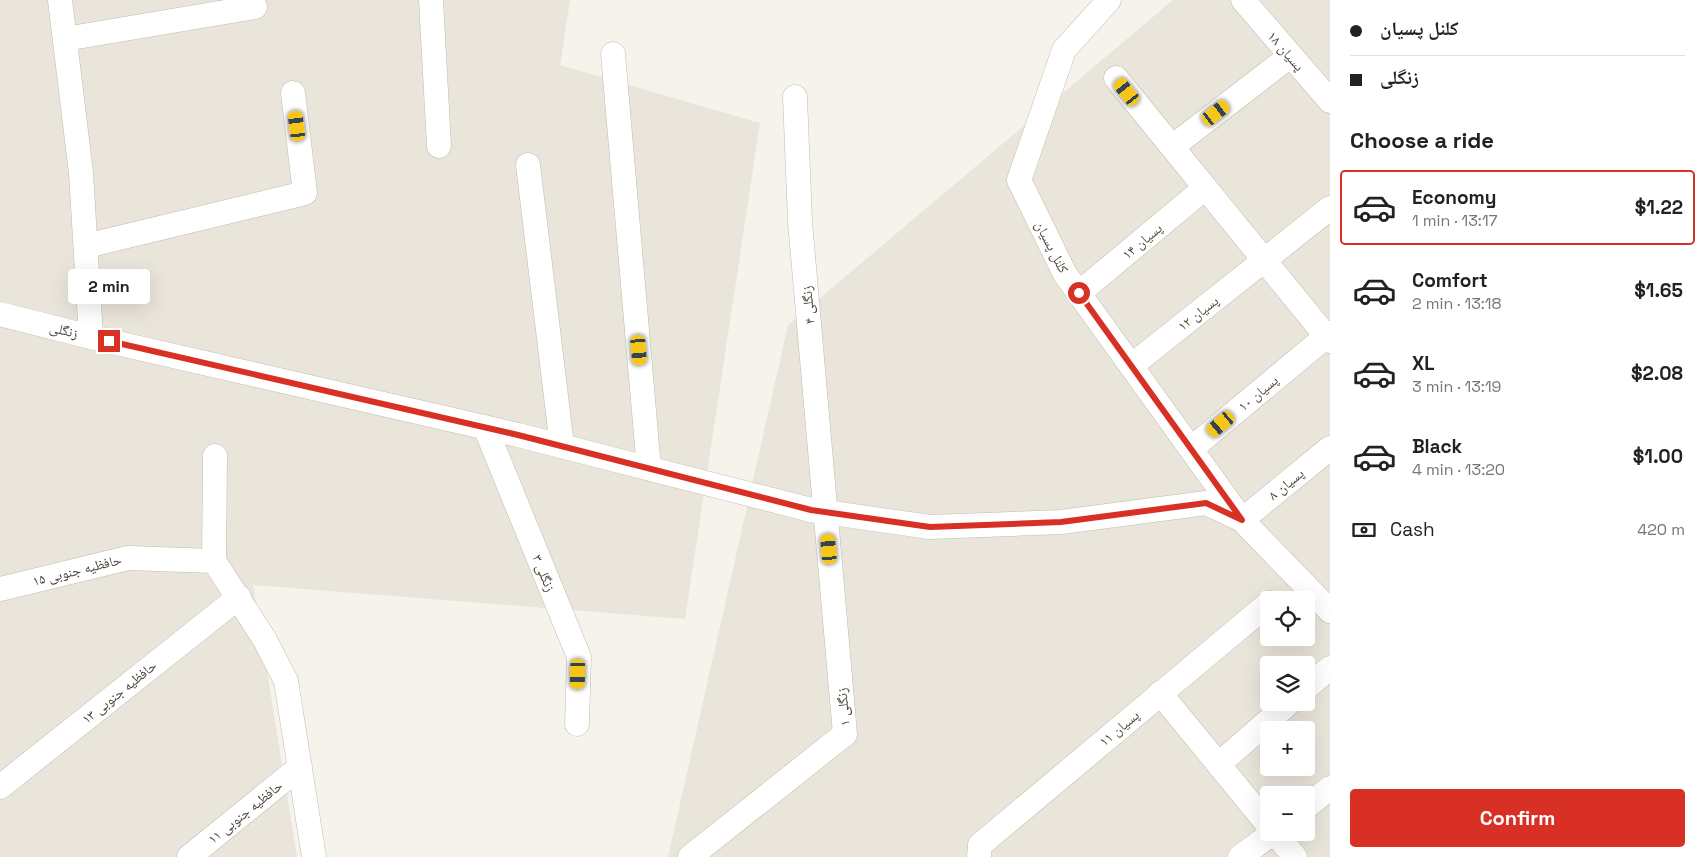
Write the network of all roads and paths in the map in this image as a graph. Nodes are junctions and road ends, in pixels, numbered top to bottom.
1 (60, 0) edge
2 (432, 0) edge
3 (1109, 0) edge
4 (1243, 0) edge
5 (255, 6) dead end
6 (65, 40) junction
7 (613, 54) dead end
8 (1290, 56) junction
9 (1116, 78) dead end
10 (293, 93) dead end
11 (795, 97) dead end
12 (1330, 101) edge
13 (439, 146) dead end
14 (1172, 147) junction
15 (528, 165) dead end
16 (1205, 188) junction
17 (1330, 208) edge
18 (86, 246) junction
19 (1264, 260) junction
20 (1079, 293) junction
21 (0, 314) edge
22 (92, 337) junction
23 (1329, 337) edge
24 (1131, 366) junction
25 (485, 427) junction
26 (562, 446) junction
27 (1330, 448) edge
28 (1191, 449) junction
29 (215, 456) dead end
30 (649, 469) junction
31 (826, 512) junction
32 (1242, 520) junction
33 (214, 561) junction
34 (1298, 578) junction
35 (0, 589) edge
36 (1283, 591) edge
37 (238, 597) junction
38 (1260, 610) edge
39 (1330, 611) edge
40 (1330, 668) edge
41 (1315, 680) edge
42 (1160, 693) junction
43 (1280, 711) edge
44 (577, 724) dead end
45 (1219, 764) junction
46 (300, 767) junction
47 (0, 787) edge
48 (1330, 788) edge
49 (1315, 800) edge
50 (1260, 815) edge
51 (1262, 841) edge
52 (1282, 841) edge
53 (190, 857) edge
54 (314, 857) edge
55 (690, 857) edge
56 (979, 857) edge
57 (1240, 857) edge
58 (1295, 857) edge

1 - 6 street
2 - 13 street
3 - 20 street, کلنل پسیان
4 - 8 street, پسیان ۱۸
5 - 6 street
6 - 18 street
7 - 30 street
8 - 12 street, پسیان ۱۸
8 - 14 street
9 - 14 street
10 - 18 street
11 - 31 street, زنگلی ۴
14 - 16 street
15 - 26 street
16 - 19 street
16 - 20 street, پسیان ۱۴
17 - 19 street, پسیان ۱۲
18 - 22 street
19 - 23 street
19 - 24 street, پسیان ۱۲
20 - 24 street, کلنل پسیان
21 - 22 street, زنگلی
22 - 25 street, زنگلی
23 - 28 street, پسیان ۱۰
24 - 28 street, کلنل پسیان
25 - 26 street, زنگلی
25 - 44 street, زنگلی ۳
26 - 30 street, زنگلی
27 - 32 street, پسیان ۸
28 - 32 street, کلنل پسیان
29 - 33 street
30 - 31 street, زنگلی
31 - 32 street, زنگلی
31 - 55 street, زنگلی ۱
32 - 34 street, کلنل پسیان
33 - 35 street, حافظیه جنوبی ۱۵
33 - 37 street
34 - 36 street
34 - 39 street, کلنل پسیان
37 - 46 street
37 - 47 street, حافظیه جنوبی ۱۳
38 - 42 street, پسیان ۱۱
40 - 41 street
42 - 45 street
42 - 56 street, پسیان ۱۱
43 - 45 street
45 - 50 street
46 - 53 street, حافظیه جنوبی ۱۱
46 - 54 street
48 - 49 street
51 - 57 street
52 - 58 street

